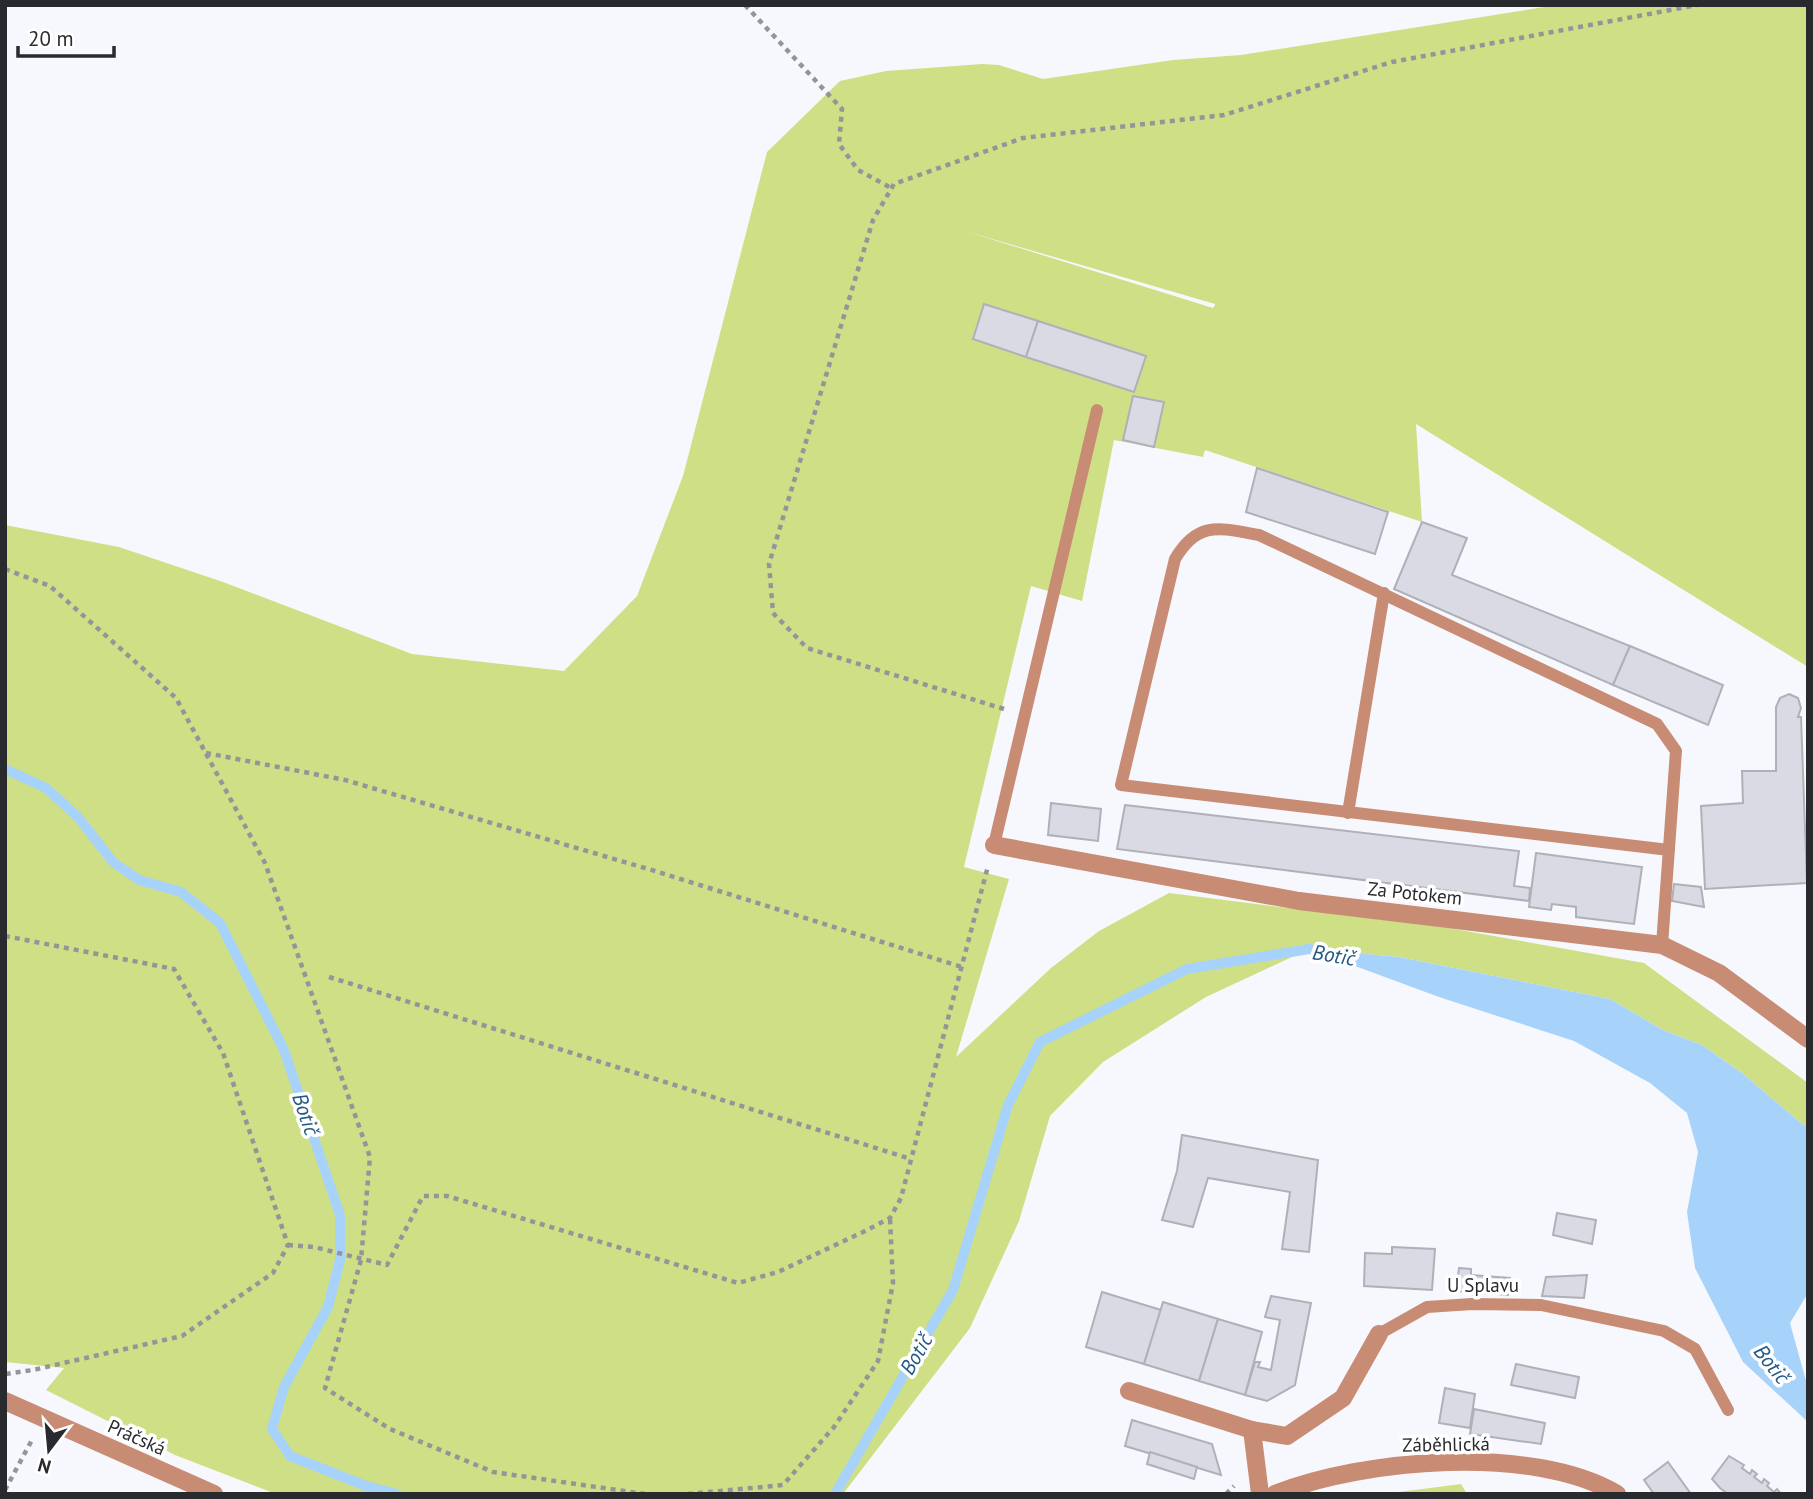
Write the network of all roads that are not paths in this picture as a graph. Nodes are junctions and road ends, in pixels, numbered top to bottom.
1 (1097, 410) dead end
2 (1384, 593) junction
3 (1348, 813) junction
4 (994, 845) joint
5 (1669, 850) junction
6 (1662, 944) junction
7 (1808, 1039) edge
8 (1379, 1334) joint
9 (1129, 1391) dead end
10 (5, 1401) edge
11 (1728, 1409) dead end
12 (1252, 1430) junction
13 (214, 1494) edge
14 (1260, 1494) edge
15 (1275, 1494) edge
16 (1617, 1494) edge

1 - 4 lane
2 - 3 lane
2 - 3 lane
2 - 5 lane
3 - 5 lane
4 - 6 street, Za Potokem
5 - 6 lane
6 - 7 street, Za Potokem
8 - 11 lane, U Splavu
8 - 12 street, U Splavu
9 - 12 street, U Splavu
10 - 13 street, Práčská
12 - 14 street
15 - 16 street, Záběhlická

